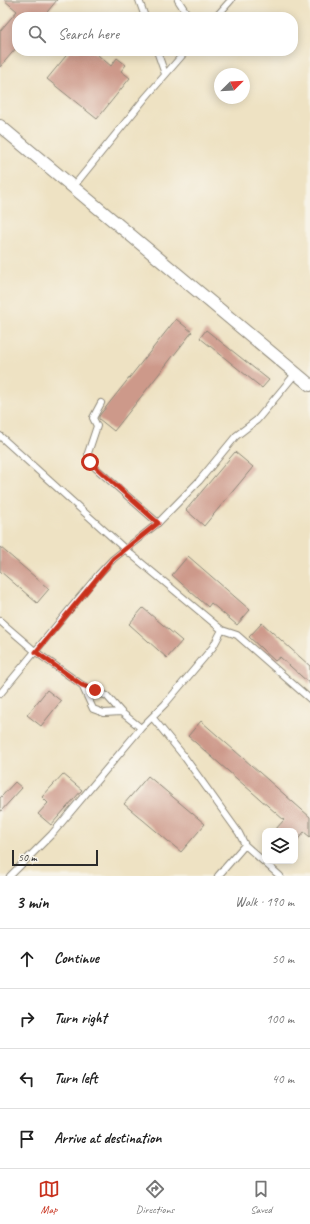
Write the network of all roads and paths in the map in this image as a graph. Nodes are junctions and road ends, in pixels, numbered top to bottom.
1 (139, 0) edge
2 (178, 0) edge
3 (231, 0) edge
4 (143, 12) edge
5 (186, 12) edge
6 (220, 12) edge
7 (159, 56) edge
8 (181, 56) edge
9 (165, 74) junction
10 (0, 126) edge
11 (73, 187) junction
12 (296, 373) junction
13 (310, 385) edge
14 (101, 403) dead end
15 (0, 436) edge
16 (158, 523) junction
17 (126, 550) junction
18 (0, 621) edge
19 (222, 630) junction
20 (36, 652) junction
21 (82, 685) junction
22 (0, 694) edge
23 (310, 699) edge
24 (120, 712) junction
25 (152, 717) junction
26 (141, 728) junction
27 (245, 845) junction
28 (10, 876) edge
29 (218, 876) edge
30 (280, 876) edge

1 - 4 lane
2 - 5 lane
3 - 6 lane
7 - 9 lane
8 - 9 lane
9 - 11 lane
10 - 11 street
11 - 12 street
12 - 13 street
12 - 16 lane
14 - 16 lane
15 - 17 lane
16 - 17 lane
17 - 19 lane
17 - 20 lane
18 - 20 lane
19 - 23 lane
19 - 25 lane
20 - 21 lane
20 - 22 lane
21 - 24 lane
21 - 24 lane
24 - 26 lane
25 - 26 lane
25 - 27 lane
26 - 28 lane
27 - 29 lane
27 - 30 lane

